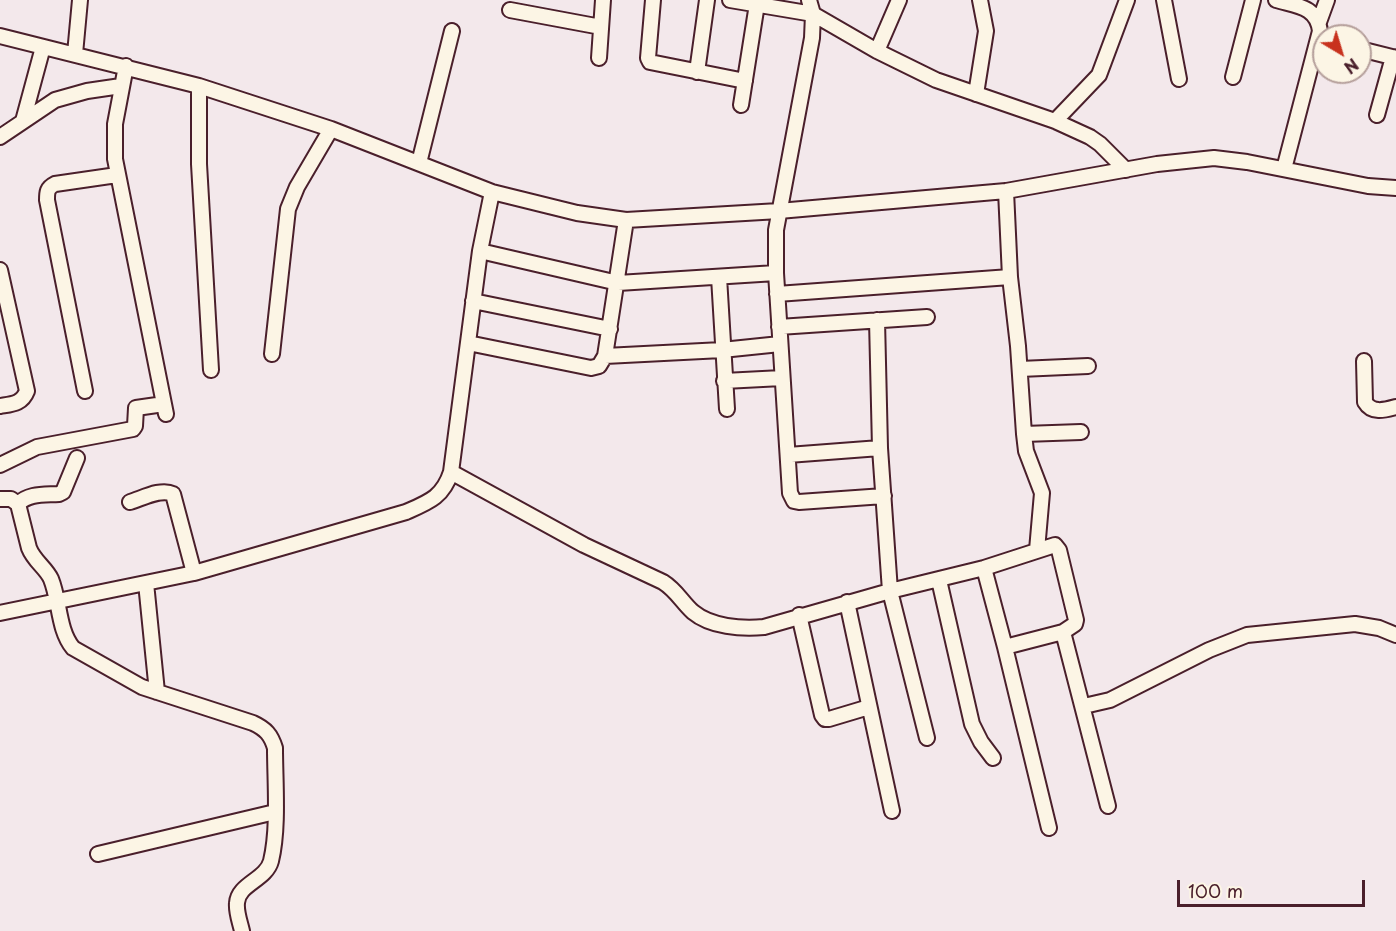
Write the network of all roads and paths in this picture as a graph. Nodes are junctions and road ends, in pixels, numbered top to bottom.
1 (80, 0) edge
2 (603, 0) edge
3 (653, 0) edge
4 (707, 0) edge
5 (730, 0) edge
6 (809, 0) edge
7 (899, 0) edge
8 (980, 0) edge
9 (1127, 0) edge
10 (1164, 0) edge
11 (1253, 0) edge
12 (1275, 0) edge
13 (1327, 0) edge
14 (757, 4) junction
15 (510, 10) dead end
16 (813, 14) junction
17 (1319, 22) joint
18 (602, 27) junction
19 (452, 31) dead end
20 (0, 36) edge
21 (43, 47) junction
22 (877, 51) junction
23 (1372, 52) edge
24 (75, 54) junction
25 (599, 58) dead end
26 (1394, 58) edge
27 (126, 66) junction
28 (1312, 71) edge
29 (697, 72) junction
30 (1233, 77) dead end
31 (1179, 79) dead end
32 (744, 81) junction
33 (121, 86) junction
34 (199, 86) junction
35 (976, 94) junction
36 (741, 105) dead end
37 (1377, 116) dead end
38 (23, 121) junction
39 (1055, 121) junction
40 (331, 129) junction
41 (0, 137) edge
42 (419, 163) junction
43 (1284, 169) junction
44 (1126, 170) junction
45 (117, 174) junction
46 (1396, 188) edge
47 (1006, 191) junction
48 (492, 192) junction
49 (779, 211) junction
50 (626, 220) junction
51 (480, 250) junction
52 (0, 270) edge
53 (776, 273) junction
54 (719, 277) junction
55 (1010, 277) junction
56 (618, 283) junction
57 (777, 294) junction
58 (472, 301) junction
59 (927, 317) dead end
60 (877, 320) junction
61 (779, 327) junction
62 (610, 329) junction
63 (468, 343) junction
64 (780, 344) junction
65 (722, 350) junction
66 (272, 354) dead end
67 (605, 356) junction
68 (1364, 361) dead end
69 (1088, 366) dead end
70 (1020, 369) junction
71 (211, 370) dead end
72 (782, 378) junction
73 (724, 381) junction
74 (85, 392) dead end
75 (0, 406) edge
76 (1396, 407) edge
77 (727, 409) dead end
78 (1081, 432) dead end
79 (1024, 434) junction
80 (880, 448) junction
81 (788, 455) junction
82 (77, 458) dead end
83 (0, 465) edge
84 (451, 472) junction
85 (884, 496) junction
86 (0, 499) edge
87 (130, 502) dead end
88 (18, 504) junction
89 (1037, 550) junction
90 (984, 568) junction
91 (194, 573) junction
92 (939, 580) junction
93 (146, 583) junction
94 (890, 591) junction
95 (58, 602) junction
96 (847, 602) junction
97 (0, 613) edge
98 (799, 615) junction
99 (1063, 632) junction
100 (1396, 634) edge
101 (1005, 646) junction
102 (158, 692) junction
103 (1084, 706) junction
104 (869, 707) junction
105 (927, 738) dead end
106 (993, 758) dead end
107 (1108, 806) dead end
108 (892, 811) dead end
109 (275, 812) junction
110 (1049, 828) dead end
111 (98, 854) dead end
112 (242, 931) edge

1 - 24 street
2 - 18 street
3 - 29 street
4 - 29 street
5 - 14 street
6 - 16 street
7 - 22 street
8 - 35 street
9 - 39 street
10 - 31 street
11 - 30 street
12 - 17 street
13 - 17 street
14 - 16 street
14 - 32 street
15 - 18 street
16 - 22 street
16 - 49 street
18 - 25 street
19 - 42 street
20 - 21 street
21 - 24 street
21 - 38 street
22 - 35 street
23 - 26 street
24 - 27 street
26 - 37 street
27 - 33 street
27 - 34 street
28 - 43 street
29 - 32 street
32 - 36 street
33 - 38 street
33 - 45 street
34 - 40 street
34 - 71 street
35 - 39 street
38 - 41 street
39 - 44 street
40 - 42 street
40 - 66 street
42 - 48 street
43 - 44 street
43 - 46 street
44 - 47 street
45 - 74 street
45 - 83 street
47 - 49 street
47 - 55 street
48 - 50 street
48 - 51 street
49 - 50 street
49 - 53 street
50 - 56 street
51 - 56 street
51 - 58 street
52 - 75 street
53 - 54 street
53 - 57 street
54 - 56 street
54 - 65 street
55 - 57 street
55 - 70 street
56 - 62 street
57 - 61 street
58 - 62 street
58 - 63 street
59 - 60 street
60 - 61 street
60 - 80 street
61 - 64 street
62 - 67 street
63 - 67 street
63 - 84 street
64 - 65 street
64 - 72 street
65 - 67 street
65 - 73 street
68 - 76 street
69 - 70 street
70 - 79 street
72 - 73 street
72 - 81 street
73 - 77 street
78 - 79 street
79 - 89 street
80 - 81 street
80 - 85 street
81 - 85 street
82 - 88 street
84 - 91 street
84 - 98 street
85 - 94 street
86 - 88 street
87 - 91 street
88 - 95 street
89 - 90 street
89 - 99 street
90 - 92 street
90 - 101 street
91 - 93 street
92 - 94 street
92 - 106 street
93 - 95 street
93 - 102 street
94 - 96 street
94 - 105 street
95 - 97 street
95 - 102 street
96 - 98 street
96 - 104 street
98 - 104 street
99 - 101 street
99 - 103 street
100 - 103 street
101 - 110 street
102 - 109 street
103 - 107 street
104 - 108 street
109 - 111 street
109 - 112 street

